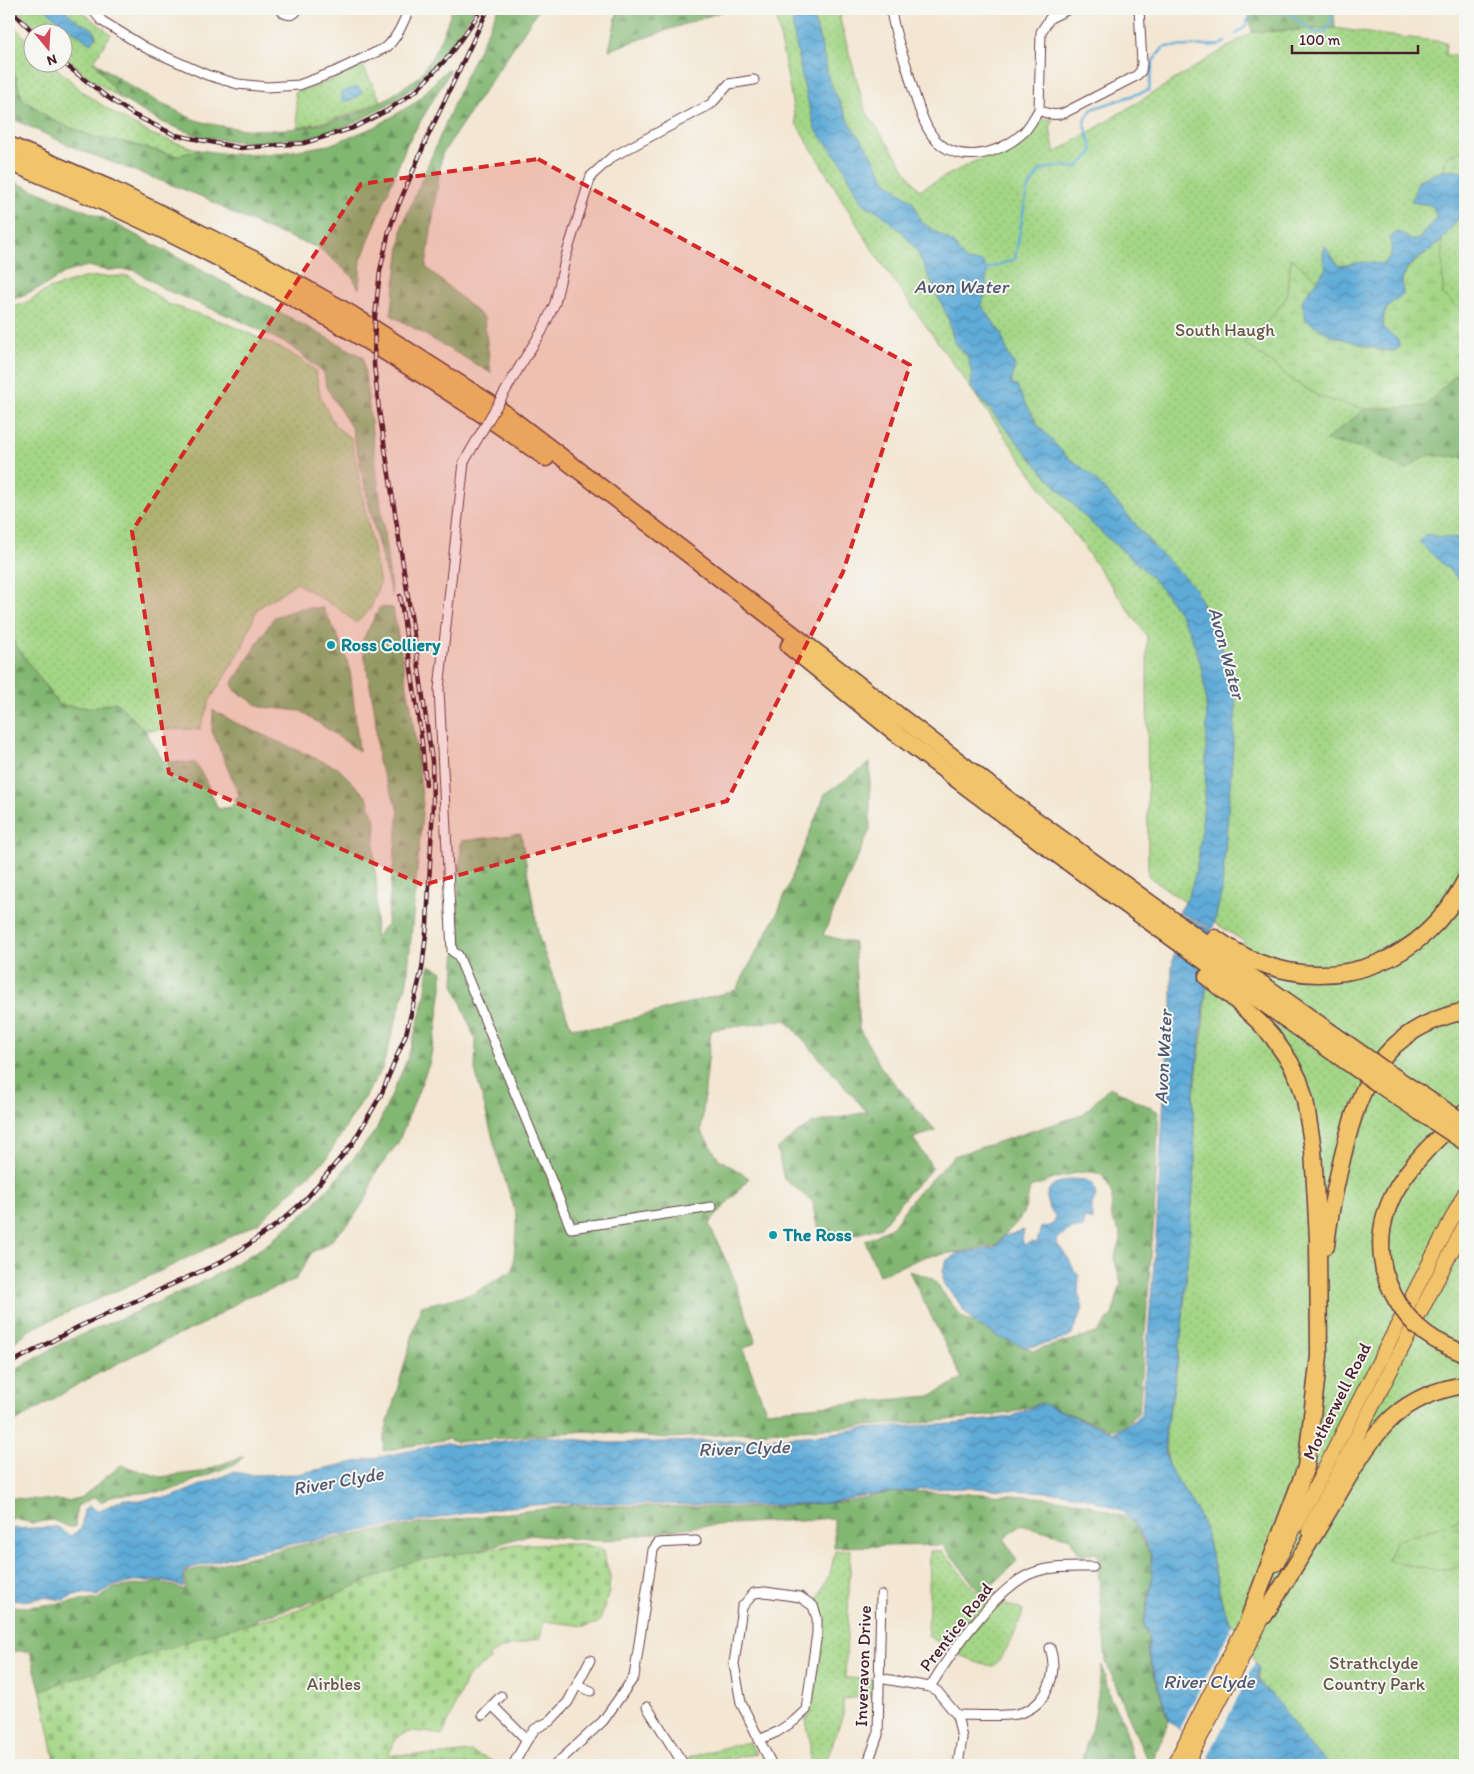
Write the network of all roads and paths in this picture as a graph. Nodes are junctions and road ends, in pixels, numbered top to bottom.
1 (92, 9) edge
2 (280, 9) edge
3 (298, 9) edge
4 (409, 9) edge
5 (891, 9) edge
6 (1069, 9) edge
7 (1139, 9) edge
8 (754, 80) dead end
9 (1039, 110) junction
10 (9, 145) edge
11 (9, 162) edge
12 (1465, 881) edge
13 (1235, 958) junction
14 (1232, 990) junction
15 (1465, 1011) edge
16 (1362, 1063) junction
17 (1424, 1106) junction
18 (1465, 1112) edge
19 (1465, 1123) edge
20 (1465, 1142) edge
21 (1465, 1193) edge
22 (712, 1207) dead end
23 (1465, 1225) edge
24 (1317, 1333) junction
25 (1465, 1354) edge
26 (1465, 1385) edge
27 (696, 1541) dead end
28 (1093, 1567) dead end
29 (881, 1595) dead end
30 (1253, 1623) junction
31 (1050, 1648) dead end
32 (590, 1660) dead end
33 (879, 1678) junction
34 (577, 1685) junction
35 (930, 1687) junction
36 (591, 1691) dead end
37 (501, 1696) dead end
38 (492, 1705) junction
39 (647, 1707) dead end
40 (483, 1715) dead end
41 (957, 1715) junction
42 (527, 1740) junction
43 (759, 1740) junction
44 (513, 1765) edge
45 (555, 1765) edge
46 (684, 1765) edge
47 (772, 1765) edge
48 (867, 1765) edge
49 (958, 1765) edge
50 (1174, 1765) edge
51 (1186, 1765) edge

1 - 4 street
2 - 3 street
5 - 9 street
6 - 9 street
7 - 9 street
8 - 22 street, bridge
10 - 13 highway
11 - 14 highway
12 - 13 highway
13 - 16 highway
14 - 16 highway
14 - 24 highway
15 - 24 highway
16 - 17 highway, bridge
17 - 19 highway, bridge
17 - 20 highway, bridge
18 - 25 highway, bridge
21 - 30 main road, Motherwell Road
23 - 30 main road, Motherwell Road
24 - 30 highway
26 - 30 highway
27 - 45 street
28 - 35 street, Prentice Road
29 - 33 street, Inveravon Drive
30 - 50 main road
30 - 51 main road
31 - 41 street
32 - 34 street
33 - 35 street
33 - 48 street, Inveravon Drive
34 - 36 street
34 - 42 street
35 - 41 street
37 - 38 street
38 - 40 street
38 - 42 street
39 - 46 street
41 - 49 street
42 - 44 street
43 - 43 street
43 - 47 street

